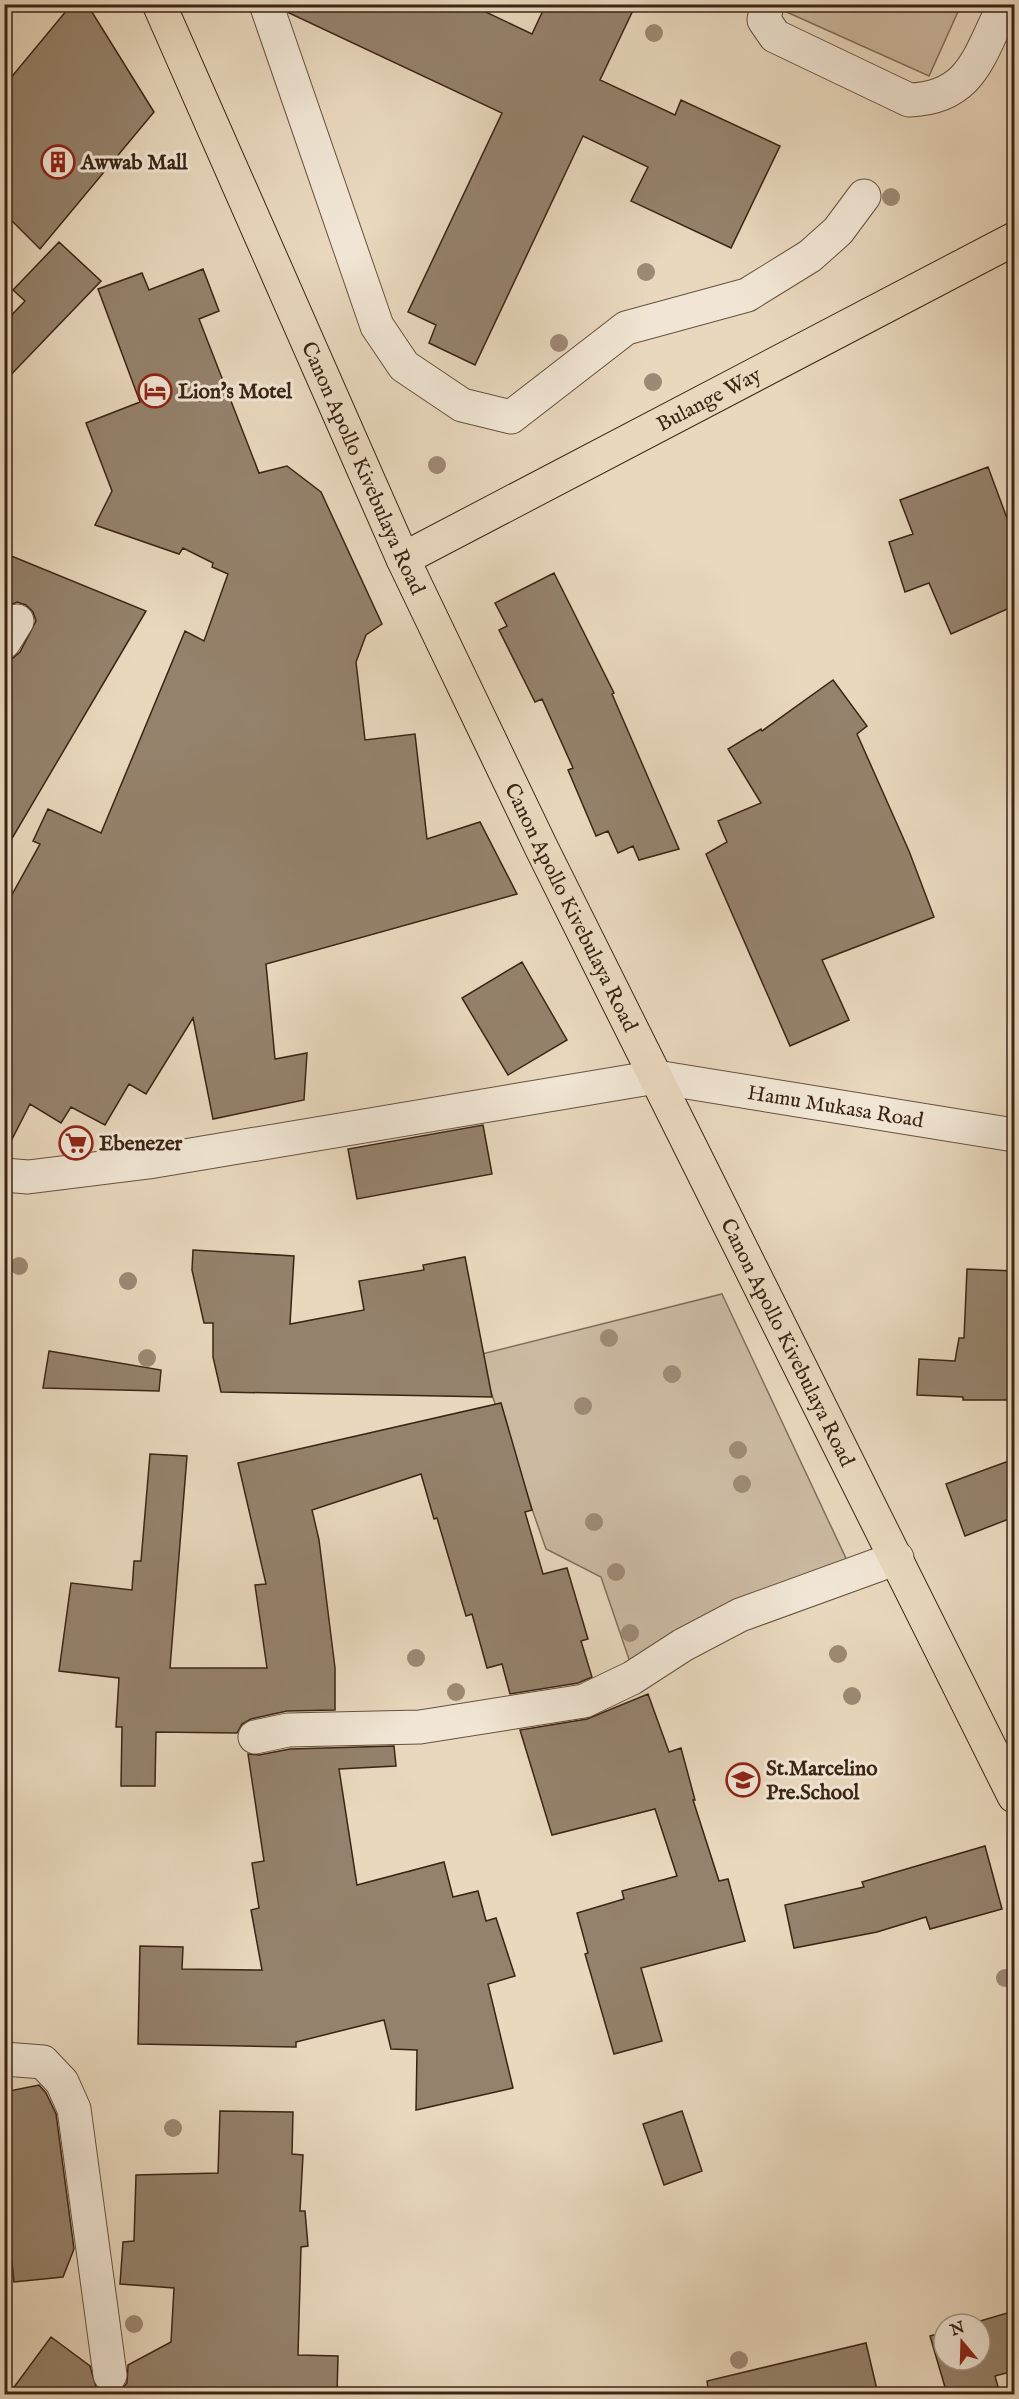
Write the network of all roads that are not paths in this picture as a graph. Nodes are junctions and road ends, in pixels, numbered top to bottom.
1 (159, 4) edge
2 (266, 4) edge
3 (767, 4) edge
4 (1005, 4) edge
5 (864, 196) dead end
6 (1014, 239) edge
7 (403, 558) junction
8 (656, 1077) junction
9 (1014, 1135) edge
10 (4, 1175) edge
11 (897, 1558) junction
12 (255, 1737) dead end
13 (1014, 1796) edge
14 (4, 2059) edge
15 (110, 2375) dead end

1 - 7 main road, Canon Apollo Kivebulaya Road
2 - 5 street
3 - 4 street
6 - 7 main road, Bulange Way
7 - 8 main road, Canon Apollo Kivebulaya Road
8 - 9 street, Hamu Mukasa Road
8 - 10 street, Hamu Mukasa Road
8 - 11 main road, Canon Apollo Kivebulaya Road
11 - 12 street
11 - 13 main road, Canon Apollo Kivebulaya Road
14 - 15 street

